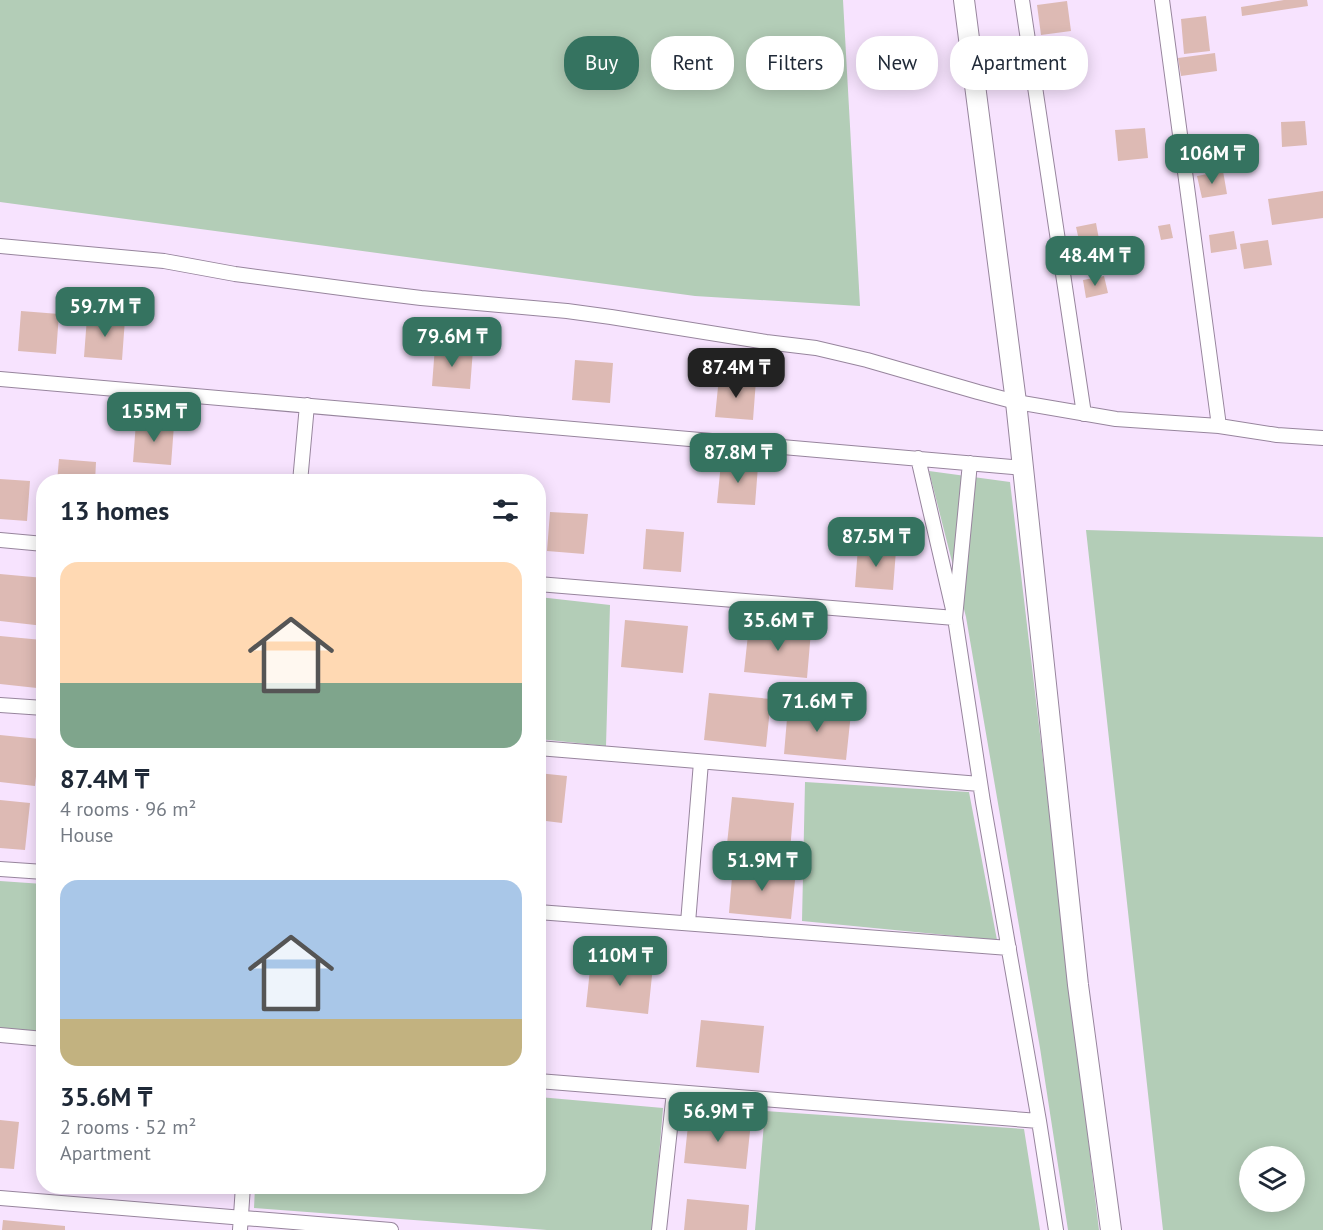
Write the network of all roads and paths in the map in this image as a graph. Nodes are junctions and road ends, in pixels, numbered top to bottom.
1 (964, 0) edge
2 (1022, 0) edge
3 (1162, 0) edge
4 (0, 246) edge
5 (0, 379) edge
6 (1016, 402) junction
7 (307, 405) junction
8 (1084, 414) junction
9 (1219, 426) junction
10 (1323, 438) edge
11 (918, 459) junction
12 (970, 463) junction
13 (1023, 468) junction
14 (301, 474) edge
15 (0, 540) edge
16 (36, 543) edge
17 (546, 585) edge
18 (955, 618) junction
19 (0, 705) edge
20 (36, 707) edge
21 (546, 749) edge
22 (701, 762) junction
23 (980, 784) junction
24 (0, 869) edge
25 (36, 871) edge
26 (546, 913) edge
27 (688, 923) junction
28 (1009, 948) junction
29 (0, 1035) edge
30 (36, 1038) edge
31 (546, 1082) edge
32 (674, 1092) junction
33 (1040, 1121) junction
34 (242, 1194) edge
35 (0, 1198) edge
36 (240, 1224) edge
37 (391, 1230) edge
38 (659, 1230) edge
39 (1056, 1230) edge
40 (1111, 1230) edge

1 - 6 main road
2 - 8 street
3 - 9 street
4 - 6 street
5 - 7 street
6 - 8 street
6 - 13 main road
7 - 11 street
7 - 14 street
8 - 9 street
9 - 10 street
11 - 12 street
11 - 18 street
12 - 13 street
12 - 18 street
13 - 40 main road
15 - 16 street
17 - 18 street
18 - 23 street
19 - 20 street
21 - 22 street
22 - 23 street
22 - 27 street
23 - 28 street
24 - 25 street
26 - 27 street
27 - 28 street
28 - 33 street
29 - 30 street
31 - 32 street
32 - 33 street
32 - 38 street
33 - 39 street
34 - 36 street
35 - 36 street
36 - 37 street

